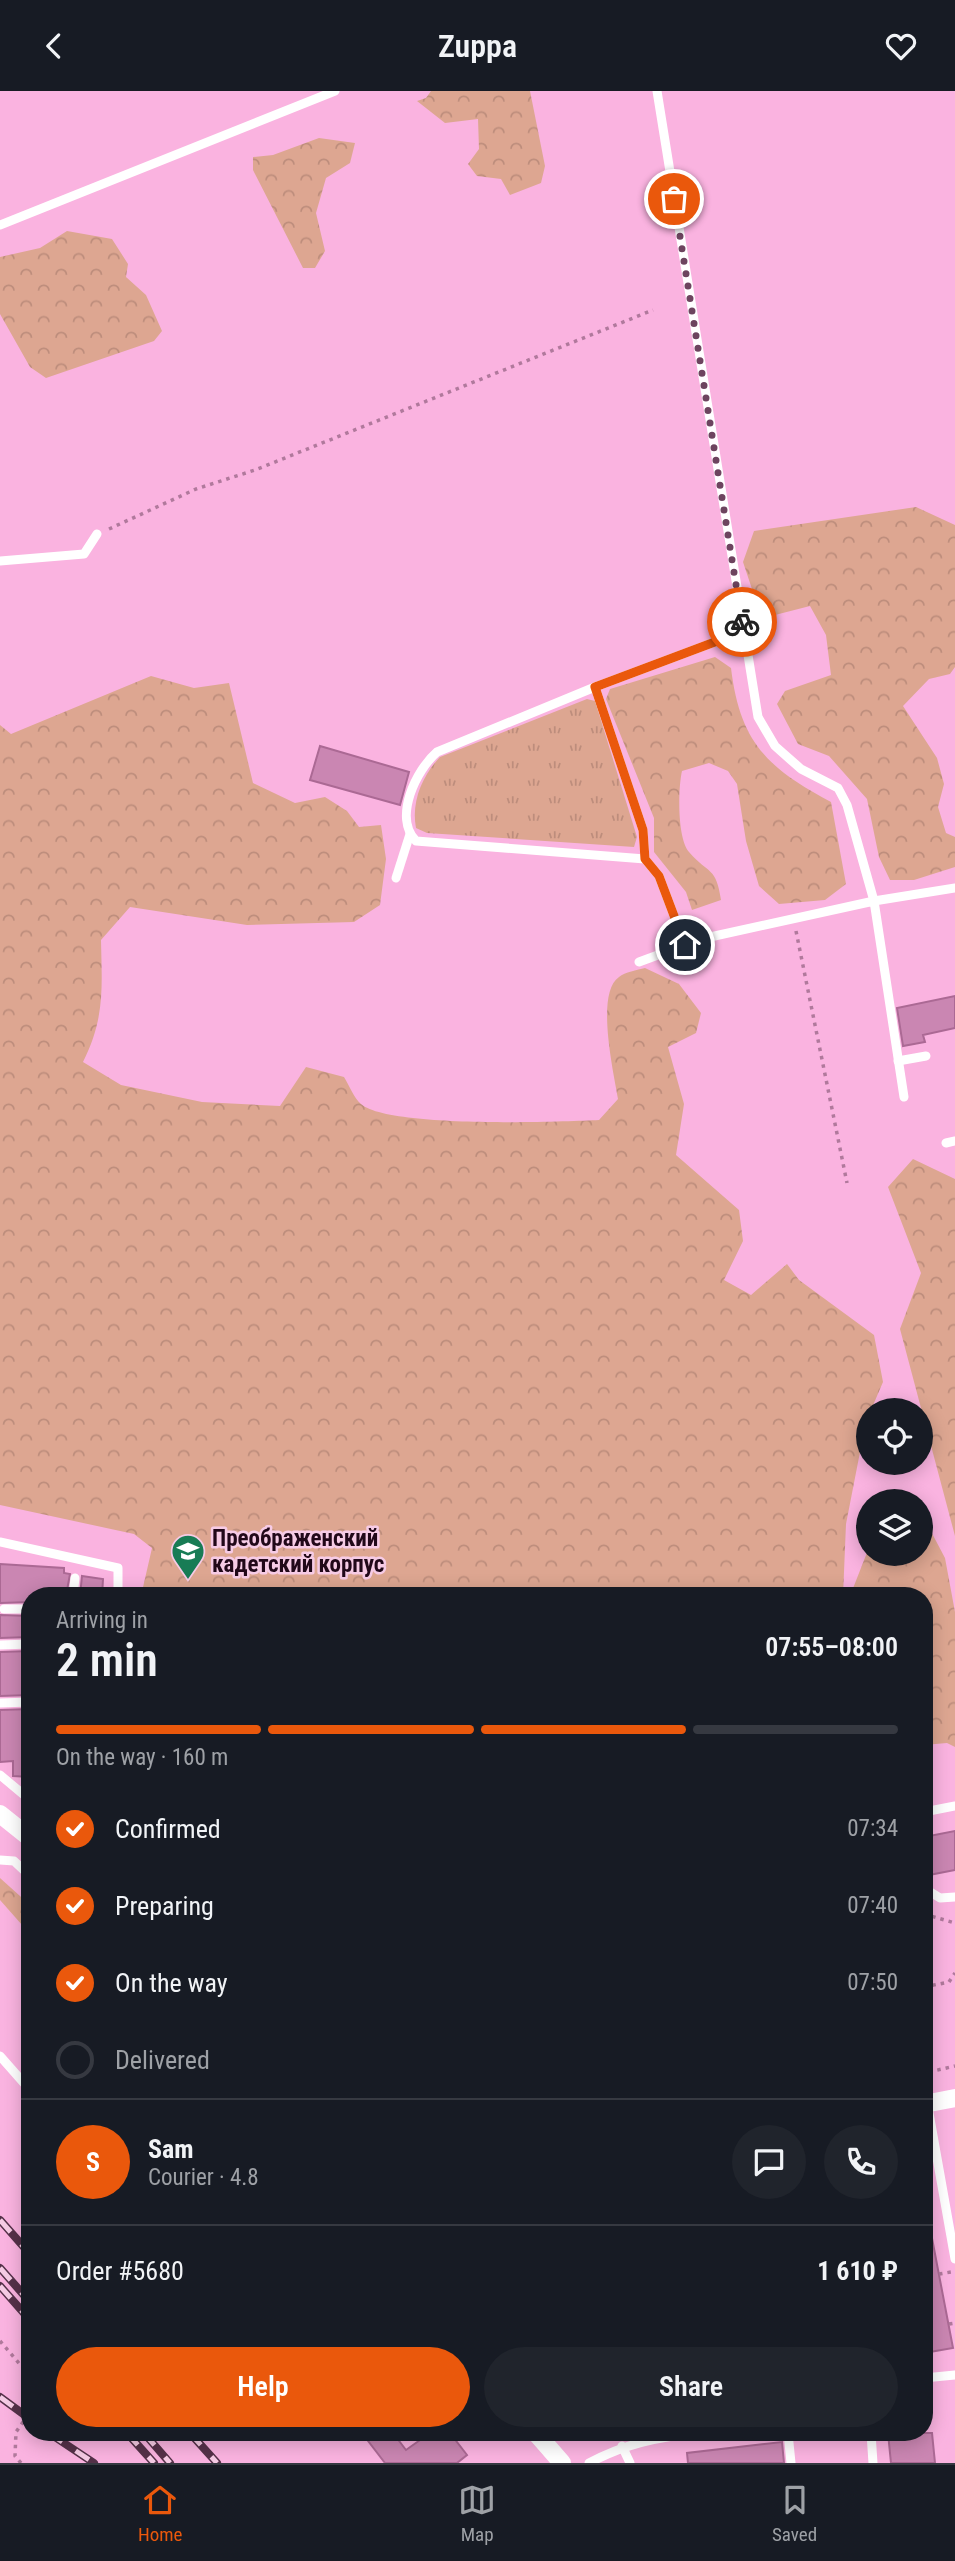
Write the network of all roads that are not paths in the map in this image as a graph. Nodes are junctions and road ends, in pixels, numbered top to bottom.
1 (335, 91) edge
2 (657, 91) edge
3 (0, 225) edge
4 (97, 534) road end
5 (0, 561) edge
6 (744, 631) junction
7 (595, 687) junction
8 (410, 834) junction
9 (645, 859) junction
10 (396, 878) dead end
11 (955, 888) edge
12 (874, 901) junction
13 (685, 945) junction
14 (639, 962) dead end
15 (926, 1056) dead end
16 (898, 1061) junction
17 (904, 1097) dead end
18 (0, 1542) edge
19 (75, 1578) dead end
20 (74, 1587) edge
21 (118, 1587) edge
22 (4, 1609) dead end
23 (21, 1609) edge
24 (21, 1644) edge
25 (0, 1645) edge
26 (21, 1702) edge
27 (0, 1703) edge
28 (0, 1775) edge
29 (21, 1792) edge
30 (955, 1806) edge
31 (933, 1810) edge
32 (0, 1814) edge
33 (21, 1831) edge
34 (0, 1860) edge
35 (21, 1868) edge
36 (933, 1894) edge
37 (955, 1897) edge
38 (0, 2056) edge
39 (21, 2080) edge
40 (955, 2098) edge
41 (933, 2102) edge
42 (933, 2141) edge
43 (955, 2259) edge
44 (955, 2375) edge
45 (933, 2377) edge
46 (543, 2441) edge
47 (639, 2441) edge
48 (789, 2441) edge
49 (872, 2441) edge
50 (622, 2446) junction
51 (562, 2463) edge
52 (589, 2463) edge
53 (630, 2463) edge
54 (791, 2463) edge
55 (873, 2463) edge

1 - 3 lane
2 - 6 lane
4 - 5 lane
6 - 7 lane
6 - 12 lane
7 - 8 lane
7 - 9 lane
8 - 9 lane
8 - 10 lane
9 - 13 lane
11 - 12 lane
12 - 13 lane
12 - 16 lane
13 - 14 lane
15 - 16 lane
16 - 17 lane
18 - 21 lane
19 - 20 lane
22 - 23 lane
24 - 25 lane
26 - 27 lane
28 - 29 lane
30 - 31 lane
32 - 33 street
34 - 35 lane
36 - 37 lane
38 - 39 lane
40 - 41 street
42 - 43 lane
44 - 45 lane
46 - 51 street
47 - 50 lane
48 - 54 lane
49 - 55 lane
50 - 52 lane
50 - 53 lane

